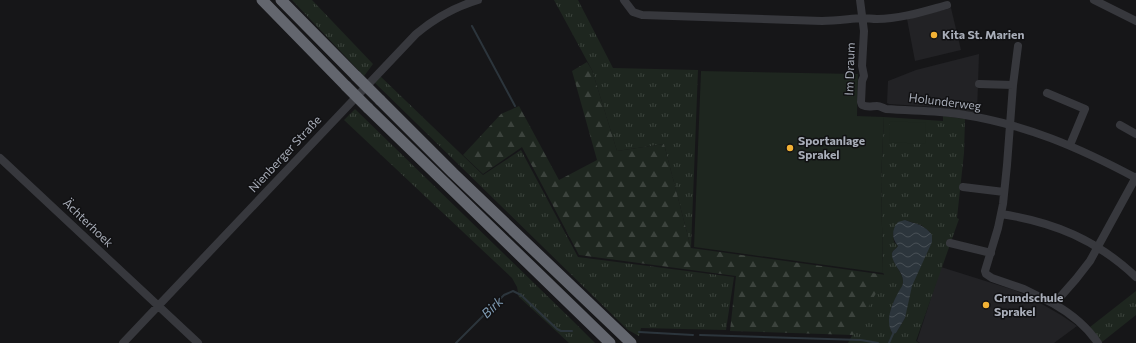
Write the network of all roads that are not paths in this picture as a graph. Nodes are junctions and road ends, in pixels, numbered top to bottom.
1 (262, 0) edge
2 (281, 0) edge
3 (478, 0) edge
4 (624, 0) edge
5 (860, 0) edge
6 (1094, 0) edge
7 (947, 5) dead end
8 (862, 18) junction
9 (1136, 21) edge
10 (1018, 46) dead end
11 (979, 84) dead end
12 (1013, 85) junction
13 (1047, 93) dead end
14 (876, 106) joint
15 (1010, 125) junction
16 (1120, 125) dead end
17 (1136, 134) edge
18 (1070, 145) junction
19 (0, 158) edge
20 (1136, 177) edge
21 (963, 187) dead end
22 (1004, 192) junction
23 (1001, 214) junction
24 (950, 243) dead end
25 (1098, 247) junction
26 (991, 253) junction
27 (1136, 277) edge
28 (1054, 304) junction
29 (158, 306) junction
30 (123, 343) edge
31 (198, 343) edge
32 (610, 343) edge
33 (631, 343) edge
34 (1098, 343) edge

1 - 32 highway, bridge
2 - 33 highway, bridge
3 - 29 street, Nienberger Straße
4 - 8 street
5 - 8 street, Im Draum
6 - 9 street
7 - 8 street
8 - 14 street, Im Draum
10 - 12 street
11 - 12 street, Holunderweg
12 - 15 street
13 - 18 street
14 - 15 street, Holunderweg
15 - 18 street, Holunderweg
15 - 22 street
16 - 17 street
18 - 20 street, Holunderweg
19 - 29 street, Ächterhoek
20 - 25 street
21 - 22 street
22 - 23 street
23 - 25 street
23 - 26 street
24 - 26 street
25 - 27 street
25 - 28 street
26 - 28 street
28 - 34 street
29 - 30 street, Nienberger Straße
29 - 31 street, Ächterhoek

